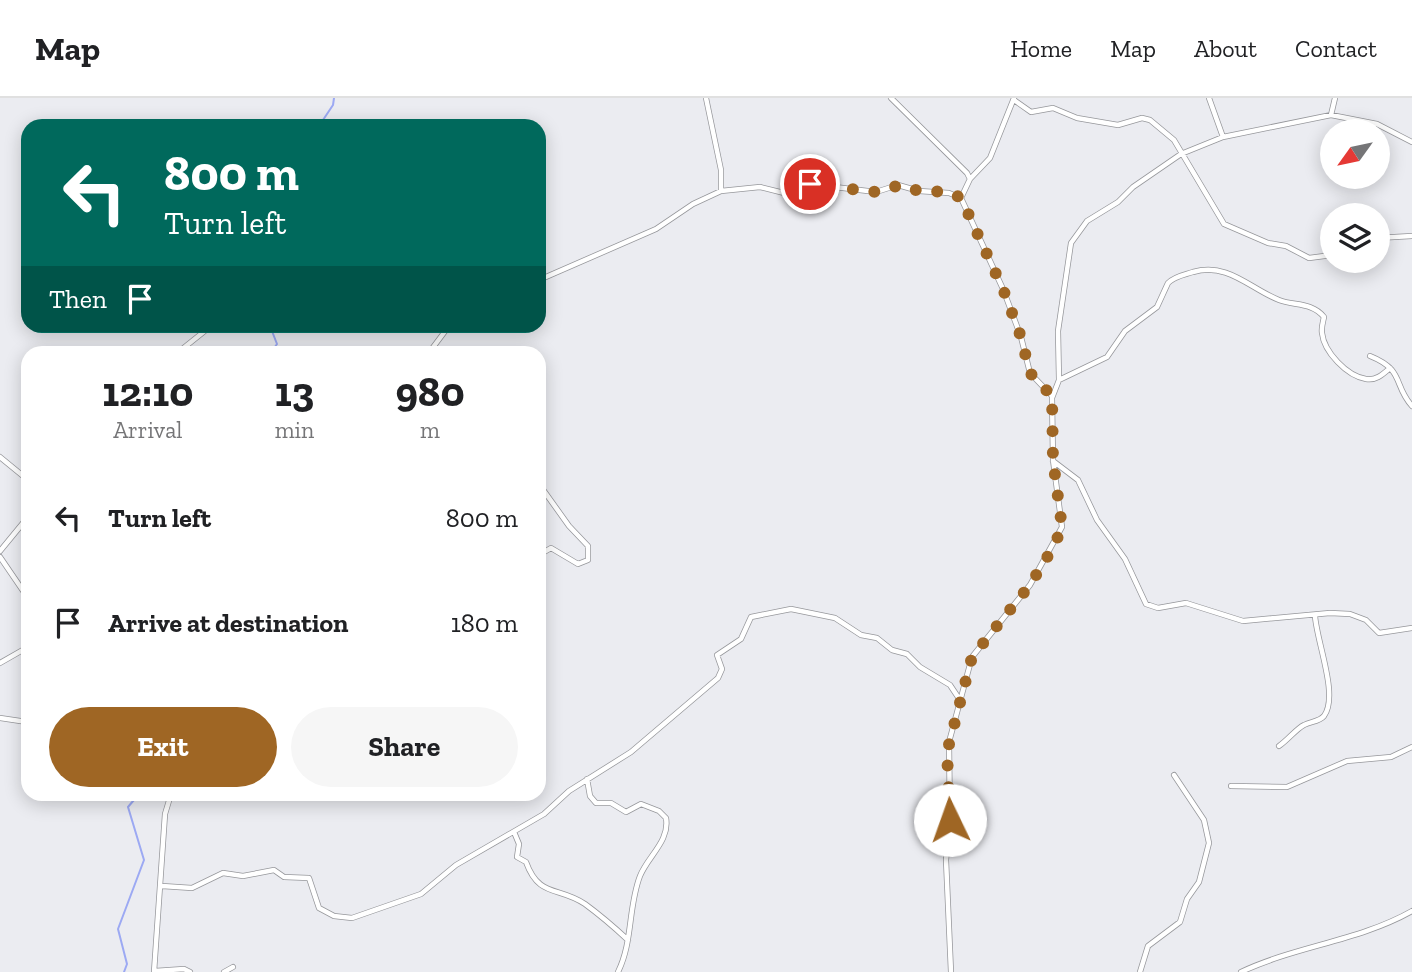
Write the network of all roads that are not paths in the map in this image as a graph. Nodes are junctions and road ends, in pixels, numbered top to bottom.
1 (706, 98) edge
2 (891, 98) edge
3 (1209, 98) edge
4 (1335, 98) edge
5 (1014, 99) edge
6 (1331, 115) junction
7 (1223, 137) junction
8 (1412, 142) edge
9 (1181, 154) junction
10 (970, 179) junction
11 (721, 191) junction
12 (961, 198) junction
13 (1412, 236) edge
14 (1390, 237) edge
15 (1320, 257) edge
16 (546, 277) edge
17 (202, 333) edge
18 (186, 346) edge
19 (1370, 356) dead end
20 (1390, 368) junction
21 (1059, 380) junction
22 (1052, 396) junction
23 (1412, 406) edge
24 (0, 457) edge
25 (1053, 460) junction
26 (21, 474) edge
27 (546, 494) edge
28 (21, 526) edge
29 (0, 551) edge
30 (546, 551) edge
31 (0, 558) edge
32 (21, 588) edge
33 (1315, 616) junction
34 (1412, 628) edge
35 (21, 651) edge
36 (0, 663) edge
37 (960, 700) junction
38 (0, 718) edge
39 (21, 721) edge
40 (1279, 746) dead end
41 (1412, 747) edge
42 (1174, 775) dead end
43 (587, 779) junction
44 (1231, 786) dead end
45 (169, 801) edge
46 (514, 832) junction
47 (162, 886) junction
48 (1412, 911) edge
49 (628, 940) junction
50 (1255, 965) junction
51 (233, 967) dead end
52 (154, 971) edge
53 (190, 972) edge
54 (224, 972) edge
55 (618, 972) edge
56 (951, 972) edge
57 (1140, 972) edge
58 (1241, 972) edge
59 (1256, 972) edge

1 - 11 street
2 - 10 street
3 - 7 street
4 - 6 street
5 - 9 street
5 - 10 street
6 - 7 street
6 - 8 street
7 - 9 street
9 - 15 street
9 - 21 street
10 - 12 street
11 - 12 street
11 - 16 street
12 - 22 street
13 - 14 street
17 - 18 street
19 - 20 street
20 - 21 street
20 - 23 street
21 - 22 street
22 - 25 street
24 - 26 street
25 - 33 street
25 - 37 street
27 - 30 street
28 - 29 street
31 - 32 street
33 - 34 street
33 - 40 street
35 - 36 street
37 - 43 street
37 - 56 street
38 - 39 street
41 - 44 street
42 - 57 street
43 - 46 street
43 - 49 street
45 - 47 street
46 - 47 street
46 - 49 street
47 - 52 street
48 - 50 street
49 - 55 street
50 - 58 street
50 - 59 street
51 - 54 street
52 - 53 street

